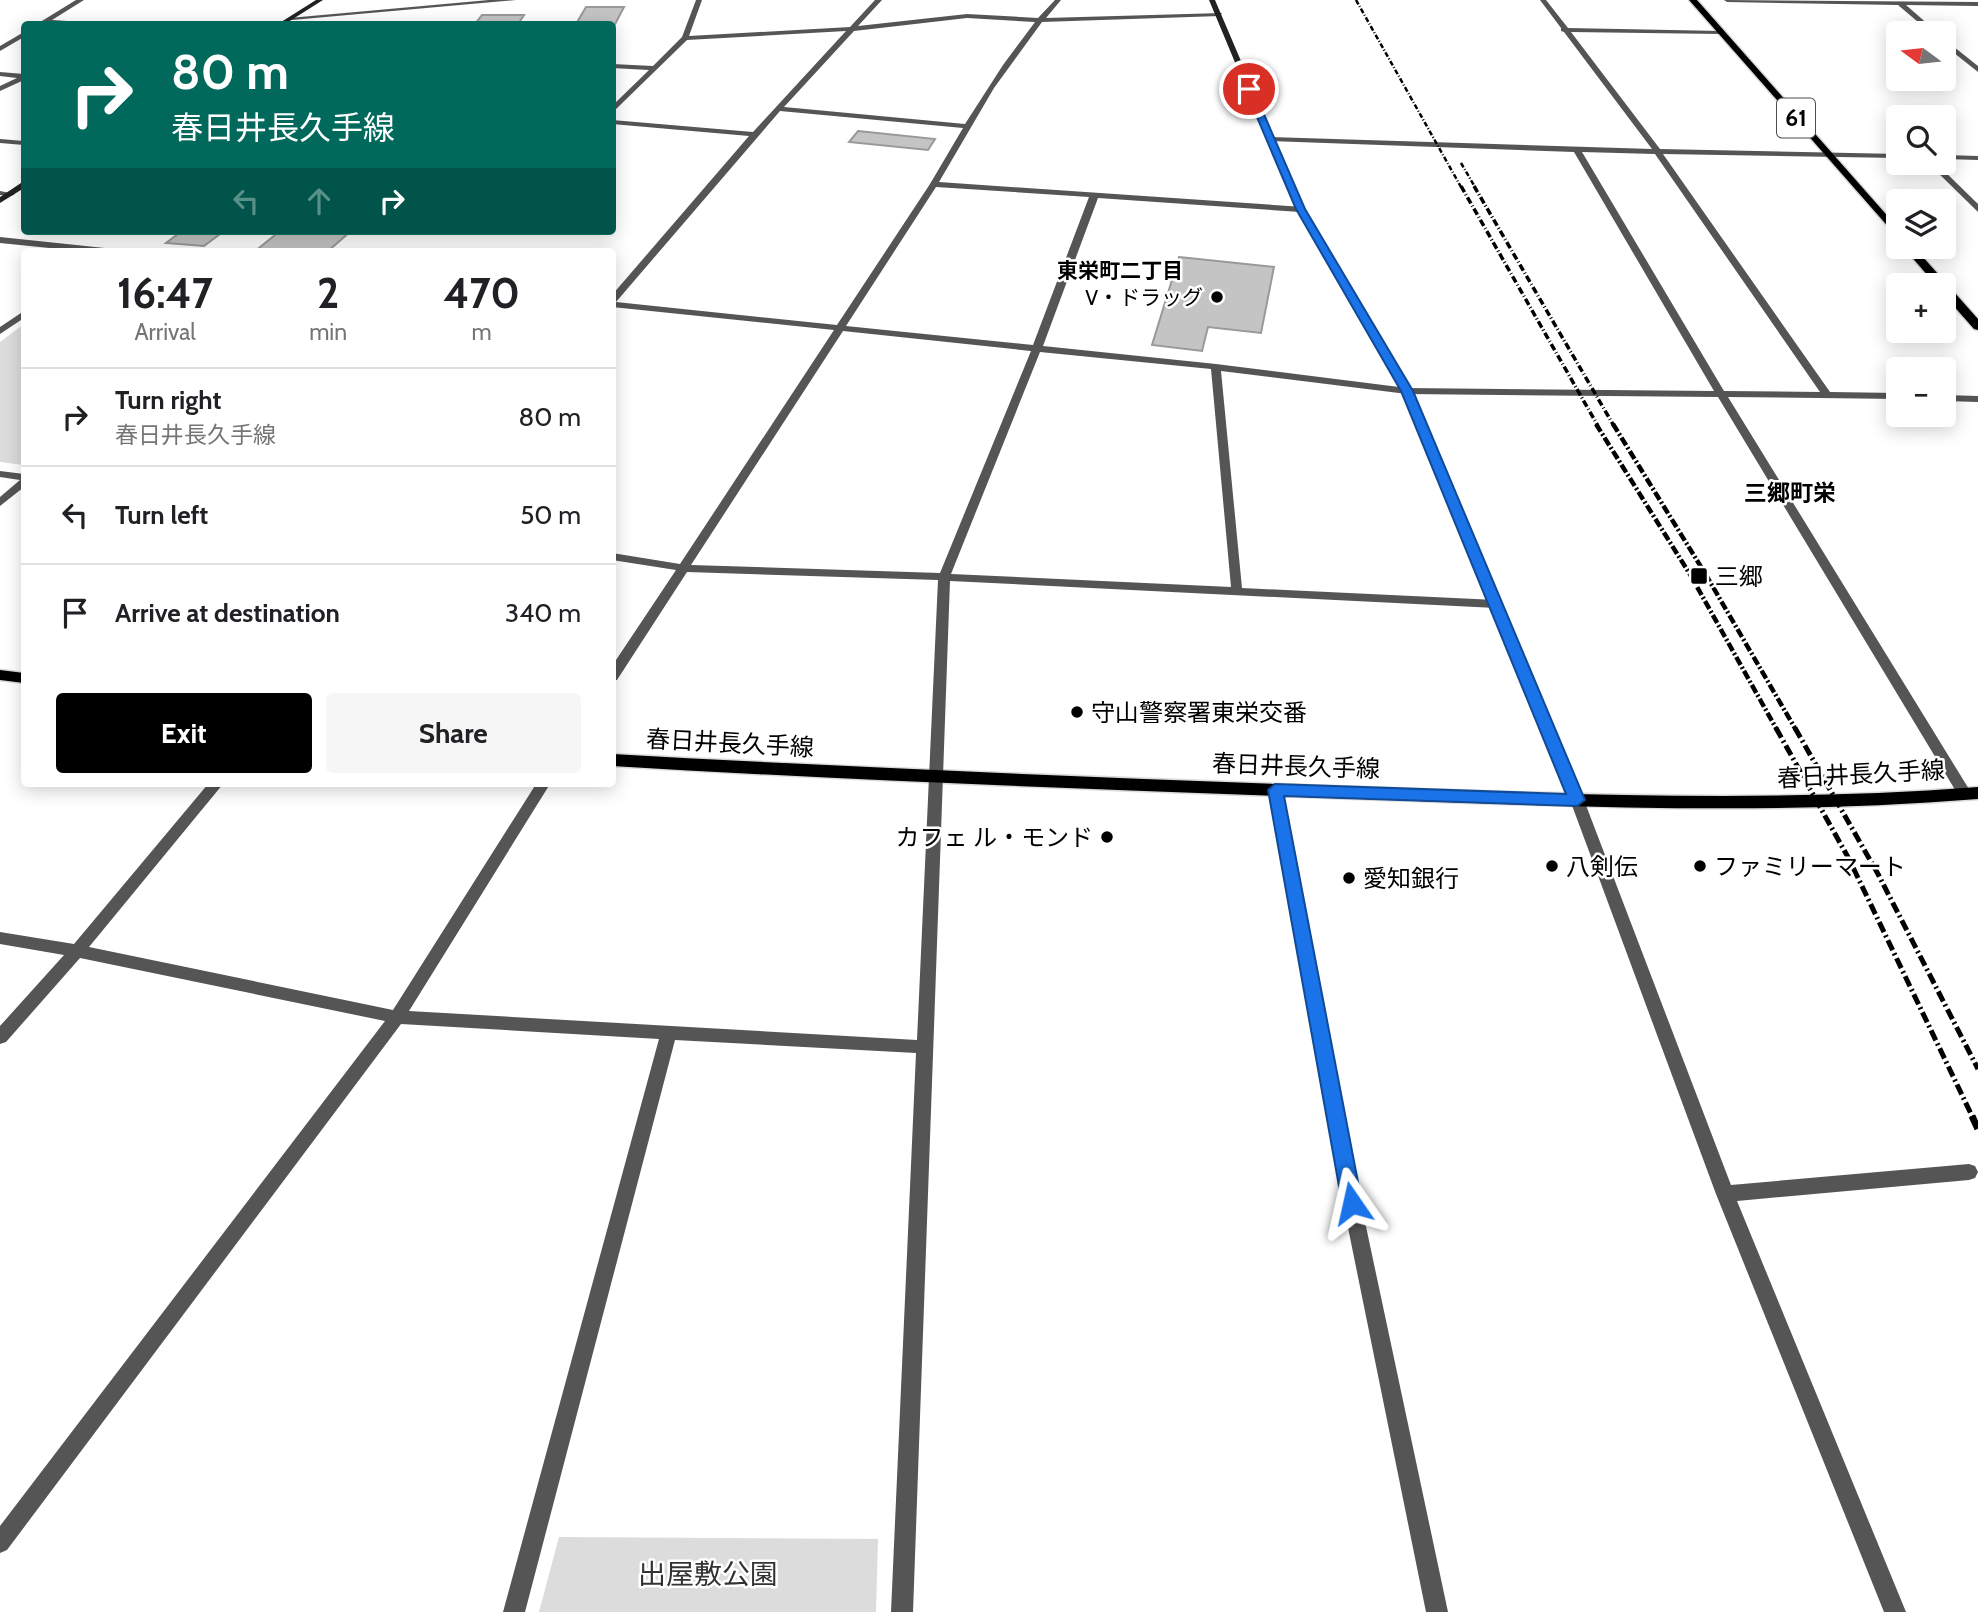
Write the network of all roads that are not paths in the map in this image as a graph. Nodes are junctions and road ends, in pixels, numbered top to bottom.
1 (81, 0) edge
2 (320, 0) edge
3 (513, 0) edge
4 (699, 0) edge
5 (879, 0) edge
6 (1058, 0) edge
7 (1212, 0) edge
8 (1543, 0) edge
9 (1693, 0) edge
10 (1727, 0) edge
11 (1900, 3) junction
12 (1978, 4) edge
13 (1220, 14) junction
14 (292, 18) junction
15 (1039, 20) junction
16 (46, 21) edge
17 (286, 21) edge
18 (1921, 21) edge
19 (852, 29) junction
20 (1563, 30) junction
21 (1720, 32) junction
22 (21, 36) edge
23 (685, 38) junction
24 (0, 49) edge
25 (1956, 51) edge
26 (616, 66) edge
27 (652, 68) junction
28 (1978, 70) edge
29 (0, 74) edge
30 (21, 77) edge
31 (21, 78) edge
32 (0, 89) edge
33 (616, 107) edge
34 (777, 109) junction
35 (616, 122) edge
36 (967, 126) junction
37 (755, 134) junction
38 (1269, 139) junction
39 (0, 141) edge
40 (21, 143) edge
41 (1577, 150) junction
42 (1658, 152) junction
43 (1827, 155) junction
44 (1886, 156) edge
45 (1956, 157) edge
46 (1978, 158) edge
47 (1943, 175) edge
48 (934, 184) junction
49 (21, 187) edge
50 (0, 193) edge
51 (11, 194) junction
52 (1094, 196) junction
53 (0, 201) edge
54 (1300, 209) junction
55 (1978, 209) edge
56 (1886, 221) edge
57 (0, 240) edge
58 (74, 248) edge
59 (1918, 259) edge
60 (1931, 273) edge
61 (616, 298) edge
62 (1956, 301) edge
63 (616, 303) edge
64 (21, 316) edge
65 (1978, 326) edge
66 (839, 327) junction
67 (0, 331) edge
68 (1037, 348) junction
69 (1216, 367) junction
70 (1407, 391) junction
71 (1826, 394) junction
72 (1722, 396) junction
73 (1886, 396) edge
74 (1956, 398) edge
75 (1978, 399) edge
76 (0, 474) edge
77 (21, 479) edge
78 (21, 483) edge
79 (0, 503) edge
80 (616, 557) edge
81 (685, 568) junction
82 (944, 576) junction
83 (1237, 593) junction
84 (1496, 604) junction
85 (616, 671) edge
86 (0, 675) edge
87 (21, 678) edge
88 (616, 760) edge
89 (937, 779) junction
90 (214, 787) edge
91 (541, 787) edge
92 (1275, 790) junction
93 (1971, 793) edge
94 (1577, 800) junction
95 (0, 938) edge
96 (77, 951) junction
97 (397, 1017) junction
98 (669, 1032) junction
99 (0, 1037) edge
100 (926, 1047) junction
101 (1969, 1172) dead end
102 (1725, 1194) junction
103 (0, 1543) edge
104 (514, 1612) edge
105 (902, 1612) edge
106 (1437, 1612) edge
107 (1895, 1612) edge

1 - 16 street
2 - 14 street
3 - 14 street
4 - 23 street
5 - 19 street
6 - 15 street
7 - 13 street
8 - 20 street
9 - 21 main road, 61
10 - 11 street
11 - 12 street
11 - 18 street
13 - 15 street
13 - 38 street
14 - 17 street
15 - 19 street
15 - 36 street
19 - 23 street
19 - 34 street
20 - 21 street
20 - 42 street
21 - 43 main road, 61
22 - 24 street
23 - 27 street
25 - 28 street
26 - 27 street
27 - 33 street
29 - 30 street
31 - 32 street
34 - 36 street
34 - 37 street
35 - 37 street
36 - 48 street
37 - 61 street
38 - 41 street
38 - 54 street
39 - 40 street
41 - 42 street
41 - 72 street
42 - 43 street
42 - 71 street
43 - 44 street
43 - 56 main road, 61
45 - 46 street
47 - 55 street
48 - 52 street
48 - 66 street
49 - 51 street
50 - 51 street
51 - 53 street
52 - 54 street
52 - 68 street
54 - 70 street
57 - 58 street
59 - 60 main road
62 - 65 main road
63 - 66 street
64 - 67 street
66 - 68 street
66 - 81 street
68 - 69 street
68 - 82 street
69 - 70 street
69 - 83 street
70 - 72 street
70 - 84 street
71 - 72 street
71 - 73 street
72 - 93 street
74 - 75 street
76 - 77 street
78 - 79 street
80 - 81 street
81 - 82 street
81 - 85 street
82 - 83 street
82 - 89 street
83 - 84 street
84 - 94 street
86 - 87 main road
88 - 89 main road, 春日井長久手線
89 - 92 main road, 春日井長久手線
89 - 100 street
90 - 96 street
91 - 97 street
92 - 94 main road, 春日井長久手線
92 - 106 street
93 - 94 main road, 春日井長久手線
94 - 102 street
95 - 96 street
96 - 97 street
96 - 99 street
97 - 98 street
97 - 103 street
98 - 100 street
98 - 104 street
100 - 105 street
101 - 102 street
102 - 107 street

